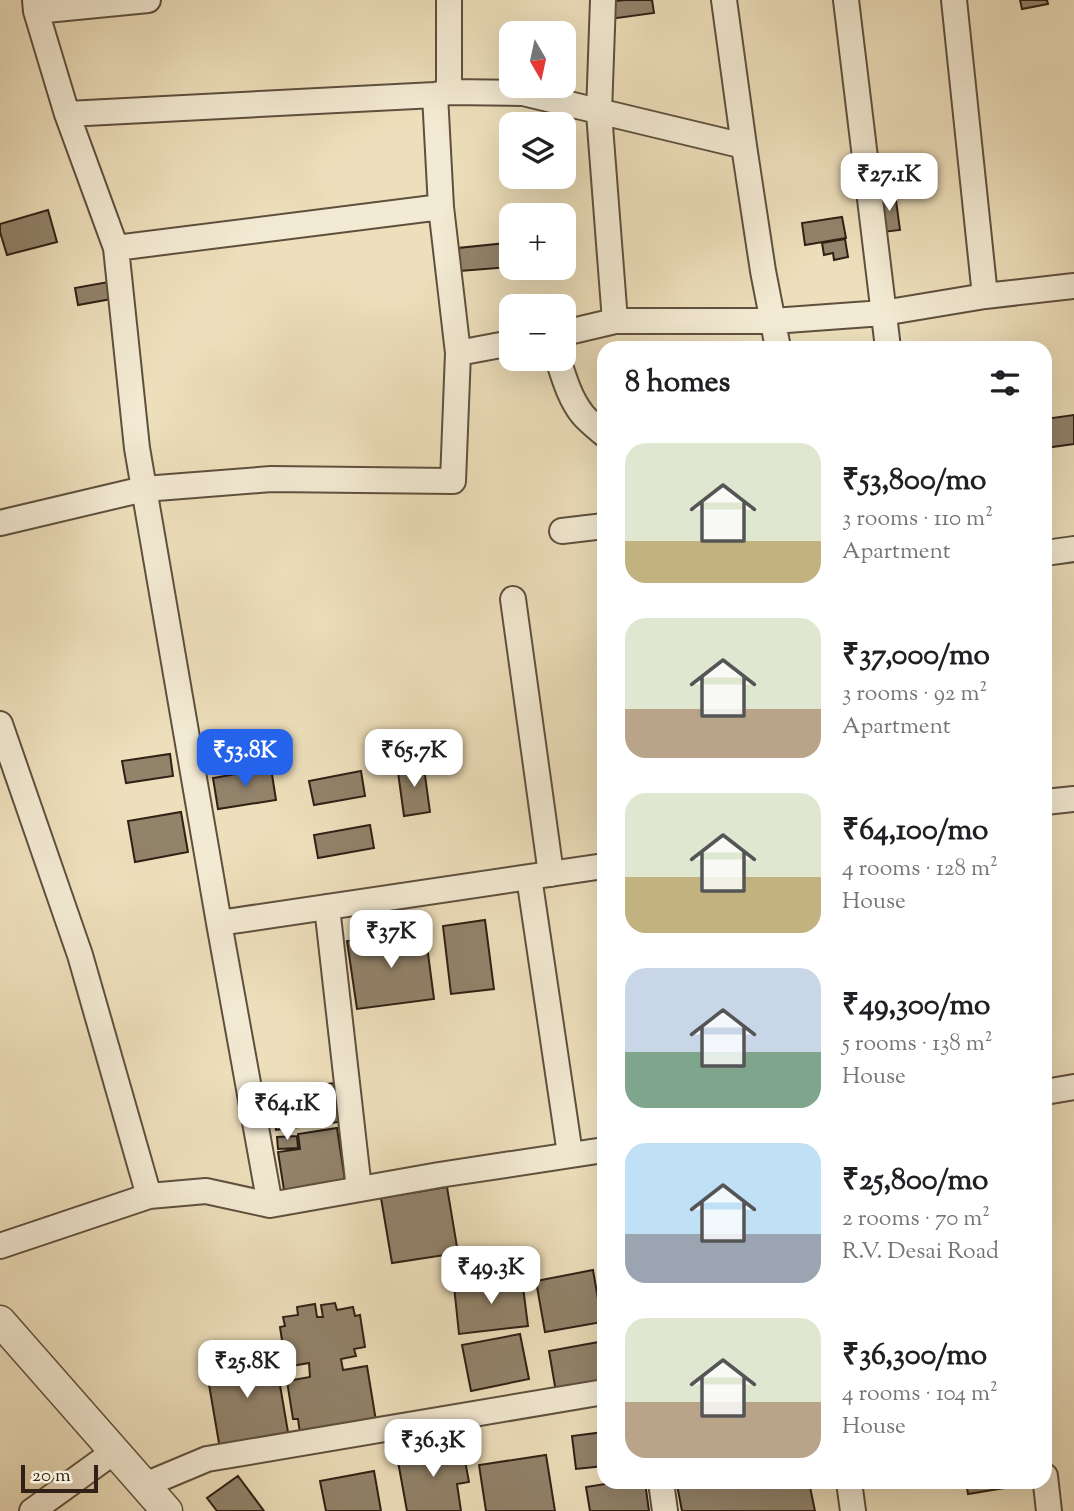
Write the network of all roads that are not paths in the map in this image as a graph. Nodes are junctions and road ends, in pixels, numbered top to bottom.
1 (148, 0) edge
2 (449, 0) edge
3 (603, 0) edge
4 (724, 0) edge
5 (846, 0) edge
6 (954, 0) edge
7 (36, 6) edge
8 (442, 94) junction
9 (599, 113) junction
10 (67, 114) junction
11 (744, 146) junction
12 (441, 207) junction
13 (116, 248) junction
14 (1074, 286) edge
15 (985, 296) junction
16 (883, 313) junction
17 (615, 321) junction
18 (773, 321) junction
19 (576, 329) edge
20 (777, 341) edge
21 (887, 341) edge
22 (499, 345) edge
23 (458, 353) junction
24 (562, 371) edge
25 (597, 428) edge
26 (144, 489) junction
27 (0, 523) edge
28 (597, 527) edge
29 (562, 530) dead end
30 (1074, 549) edge
31 (1052, 552) edge
32 (513, 599) dead end
33 (0, 724) edge
34 (1074, 799) edge
35 (1052, 801) edge
36 (597, 867) edge
37 (540, 876) junction
38 (327, 907) junction
39 (219, 923) junction
40 (1074, 1087) edge
41 (1052, 1091) edge
42 (597, 1151) edge
43 (570, 1154) junction
44 (359, 1189) junction
45 (149, 1196) junction
46 (270, 1205) junction
47 (0, 1246) edge
48 (2, 1326) edge
49 (597, 1393) edge
50 (115, 1451) junction
51 (145, 1485) junction
52 (662, 1489) edge
53 (850, 1489) edge
54 (1046, 1489) edge
55 (32, 1511) edge
56 (167, 1511) edge
57 (665, 1511) edge
58 (853, 1511) edge
59 (1049, 1511) edge

1 - 7 street
2 - 8 street
3 - 9 street
4 - 11 street
5 - 16 street
6 - 15 street
7 - 10 street
8 - 9 street
8 - 10 street
8 - 12 street
9 - 11 street
9 - 17 street
10 - 13 street
11 - 18 street
12 - 13 street
12 - 23 street
13 - 26 street
14 - 15 street
15 - 16 street
16 - 18 street
16 - 21 street
17 - 18 street
17 - 19 street
18 - 20 street
22 - 23 street
23 - 26 street
24 - 25 street
26 - 27 street
26 - 39 street
28 - 29 street
30 - 31 street
32 - 37 street
33 - 45 street
34 - 35 street
36 - 37 street
37 - 38 street
37 - 43 street
38 - 39 street
38 - 44 street
39 - 46 street
40 - 41 street
42 - 43 street
43 - 44 street
44 - 46 street
45 - 46 street
45 - 47 street
48 - 50 street
49 - 51 street
50 - 51 street
50 - 55 street
51 - 56 street
52 - 57 street
53 - 58 street
54 - 59 street

